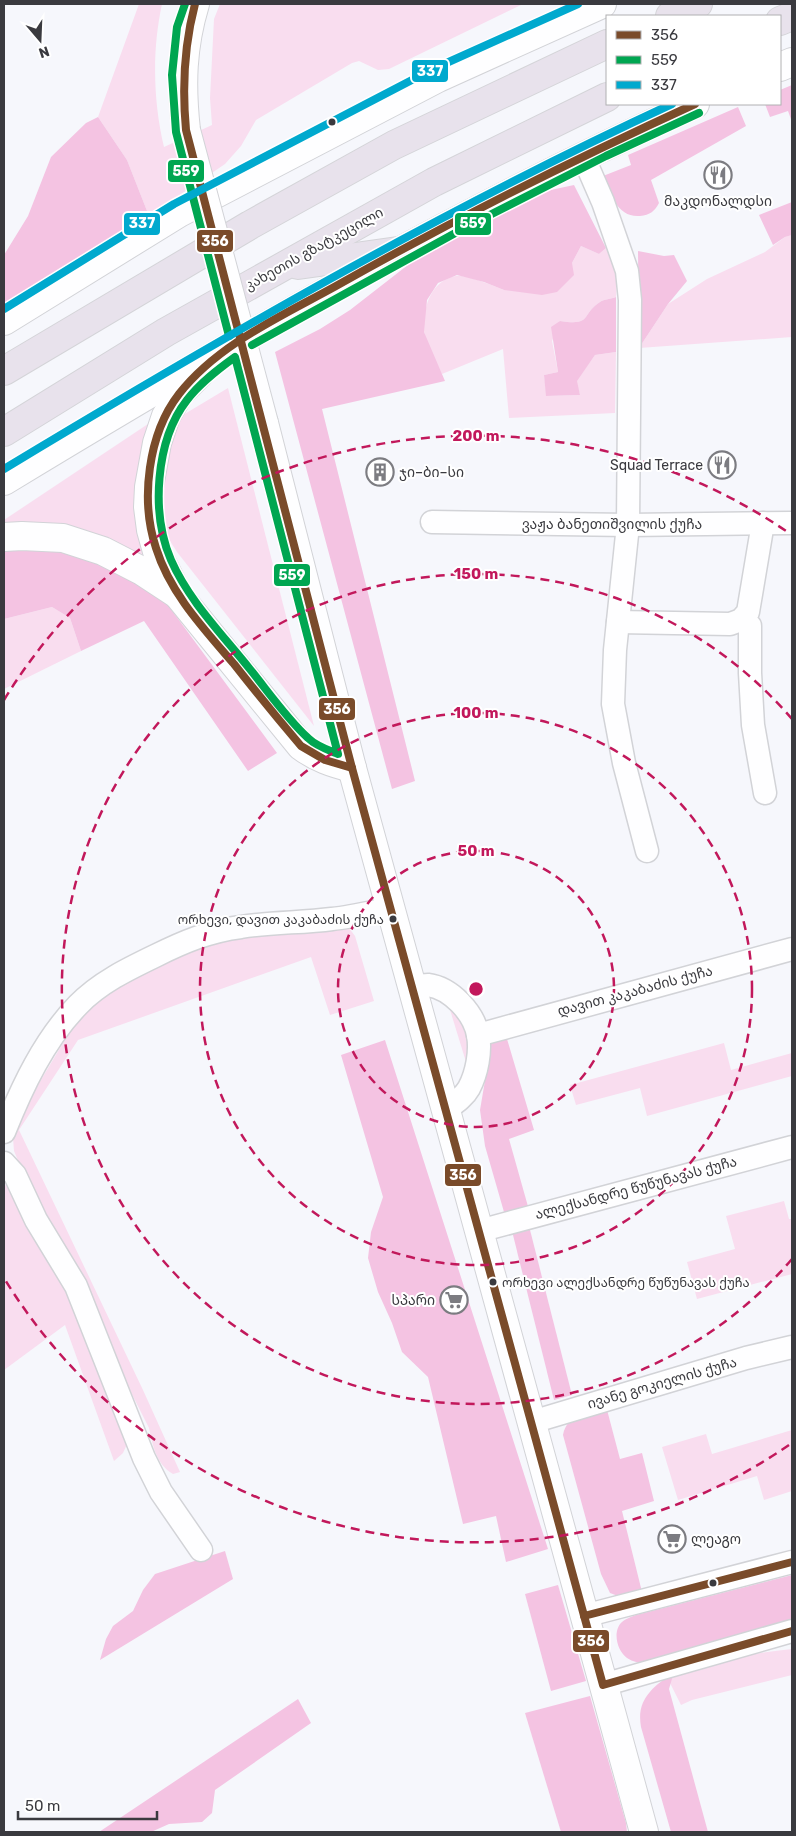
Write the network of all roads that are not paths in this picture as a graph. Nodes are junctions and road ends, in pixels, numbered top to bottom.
1 (195, 4) edge
2 (602, 4) edge
3 (698, 4) edge
4 (672, 15) edge
5 (606, 44) edge
6 (606, 97) edge
7 (693, 105) edge
8 (583, 156) junction
9 (398, 251) junction
10 (282, 267) junction
11 (4, 321) edge
12 (229, 348) junction
13 (4, 371) edge
14 (4, 432) edge
15 (4, 481) edge
16 (432, 522) dead end
17 (763, 523) junction
18 (792, 523) edge
19 (628, 525) junction
20 (4, 537) edge
21 (178, 595) junction
22 (741, 620) junction
23 (618, 622) junction
24 (352, 768) junction
25 (765, 793) dead end
26 (646, 851) dead end
27 (392, 908) junction
28 (792, 949) edge
29 (413, 987) junction
30 (478, 1035) junction
31 (447, 1109) junction
32 (4, 1132) edge
33 (792, 1146) edge
34 (4, 1163) edge
35 (479, 1231) junction
36 (792, 1347) edge
37 (532, 1422) junction
38 (201, 1550) dead end
39 (792, 1562) edge
40 (584, 1616) junction
41 (792, 1631) edge
42 (603, 1684) junction
43 (644, 1832) edge

1 - 24 street, bridge
2 - 11 street
3 - 4 highway
5 - 13 highway
6 - 10 highway, კახეთის გზატკეცილი
7 - 8 street
8 - 9 street
8 - 19 street
9 - 10 highway
9 - 12 street
10 - 14 highway, კახეთის გზატკეცილი
12 - 15 street
12 - 21 street
16 - 19 street, ვაჟა ბანეთიშვილის ქუჩა
17 - 18 street, ვაჟა ბანეთიშვილის ქუჩა
17 - 19 street, ვაჟა ბანეთიშვილის ქუჩა
17 - 22 street
19 - 23 street
20 - 21 street
21 - 24 street
22 - 23 street
22 - 25 street
23 - 26 street
24 - 27 street
27 - 29 street
27 - 32 street
28 - 30 street, დავით კაკაბაძის ქუჩა
29 - 30 street
29 - 31 street
30 - 31 street
31 - 35 street
33 - 35 street, ალექსანდრე წუწუნავას ქუჩა
34 - 38 street
35 - 37 street
36 - 37 street, ივანე გოკიელის ქუჩა
37 - 40 street
39 - 40 street
40 - 42 street
41 - 42 street
42 - 43 street

